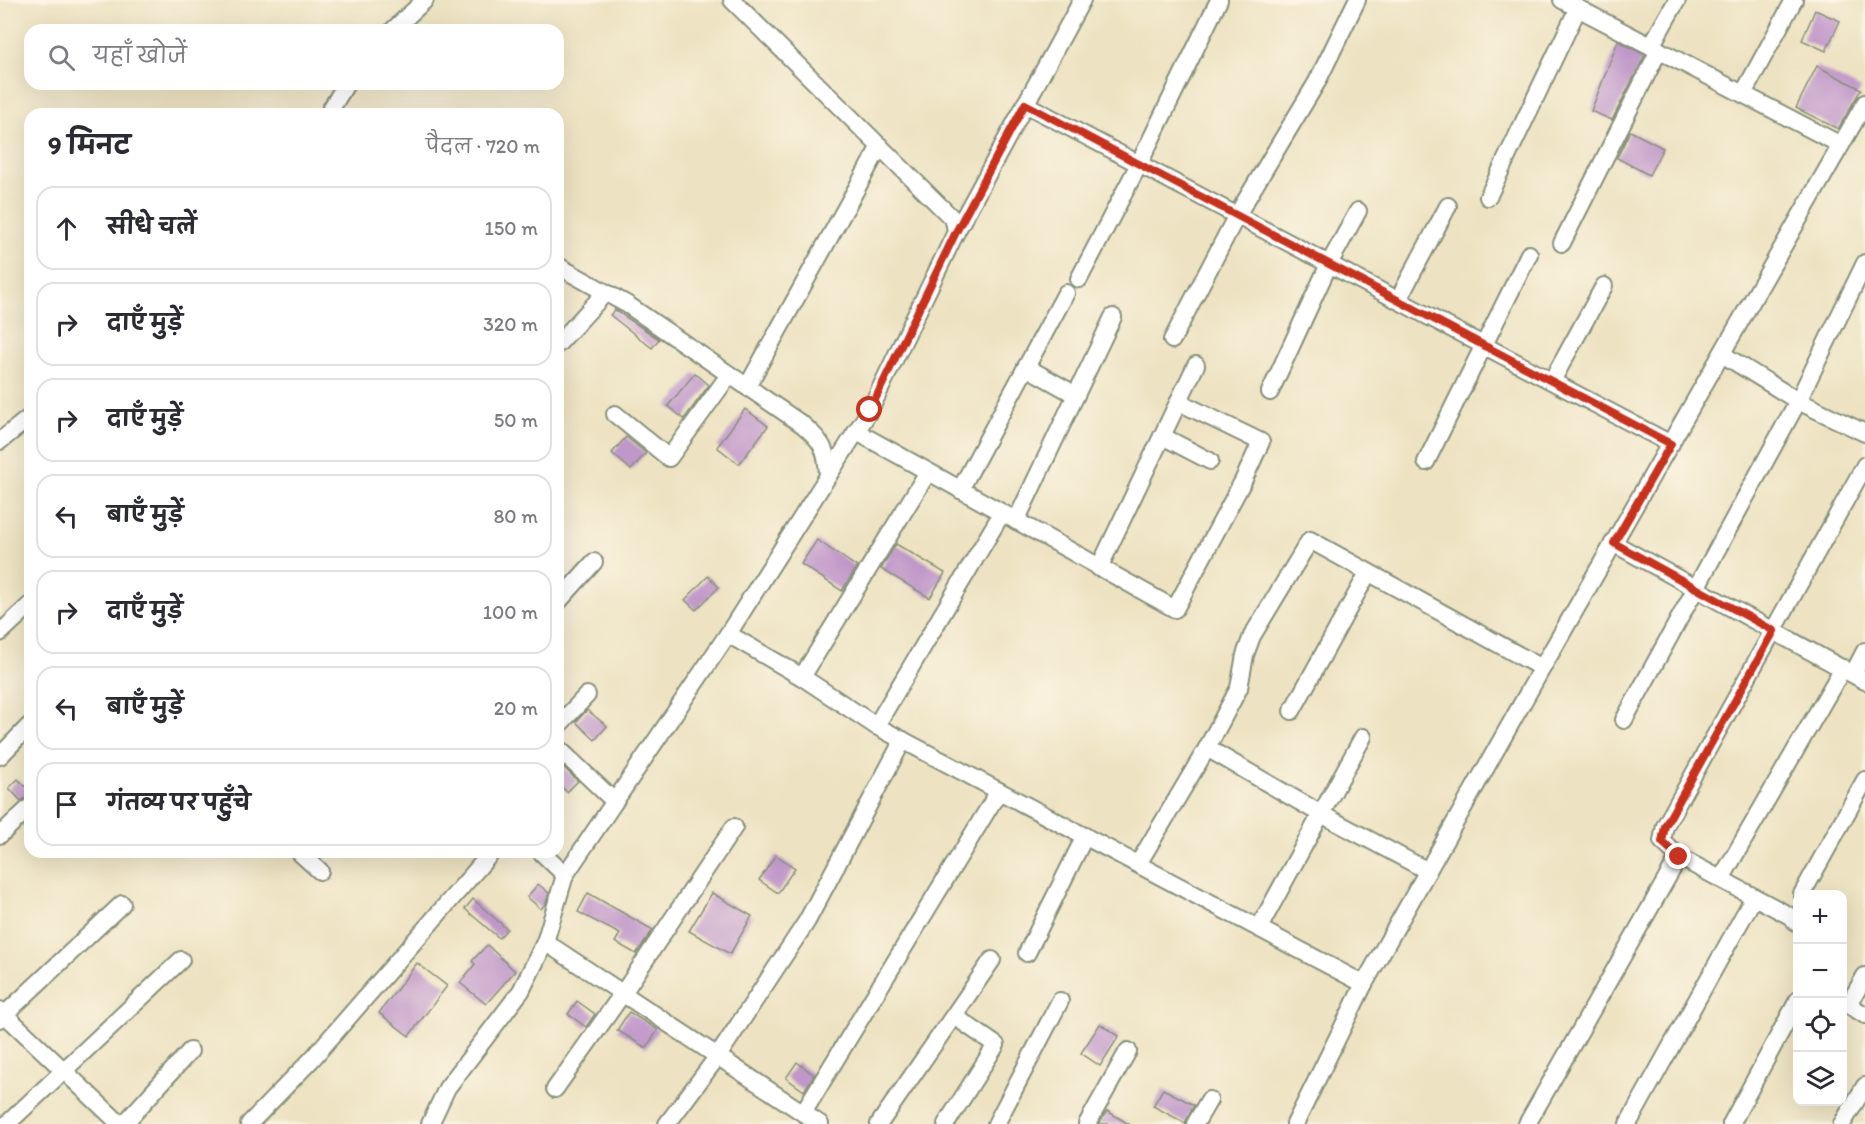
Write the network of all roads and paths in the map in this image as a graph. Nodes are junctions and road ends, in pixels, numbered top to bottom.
1 (425, 0) edge
2 (732, 0) edge
3 (1082, 0) edge
4 (1219, 0) edge
5 (1358, 0) edge
6 (1562, 0) edge
7 (1677, 0) edge
8 (1794, 0) edge
9 (1578, 8) junction
10 (399, 24) edge
11 (1655, 48) junction
12 (342, 90) edge
13 (1743, 94) junction
14 (1865, 103) edge
15 (1025, 104) junction
16 (335, 108) edge
17 (1841, 145) junction
18 (880, 146) junction
19 (1139, 164) junction
20 (1488, 197) dead end
21 (1448, 206) dead end
22 (1358, 211) dead end
23 (1237, 215) junction
24 (956, 232) junction
25 (1562, 243) dead end
26 (1529, 254) dead end
27 (1865, 263) edge
28 (1329, 264) junction
29 (564, 269) edge
30 (1079, 279) dead end
31 (1604, 286) dead end
32 (605, 293) junction
33 (1066, 293) dead end
34 (1398, 300) junction
35 (1113, 317) dead end
36 (564, 337) edge
37 (1172, 340) dead end
38 (1484, 345) junction
39 (1722, 354) junction
40 (1196, 365) dead end
41 (1026, 368) junction
42 (729, 375) junction
43 (1552, 381) junction
44 (747, 387) junction
45 (1270, 392) dead end
46 (1076, 395) junction
47 (1798, 401) junction
48 (1179, 402) junction
49 (615, 414) dead end
50 (24, 422) edge
51 (857, 432) junction
52 (1865, 433) edge
53 (1162, 436) junction
54 (0, 441) edge
55 (1671, 444) junction
56 (1210, 461) dead end
57 (1426, 462) dead end
58 (1865, 465) edge
59 (928, 472) junction
60 (828, 476) junction
61 (960, 490) junction
62 (1009, 517) junction
63 (1614, 543) junction
64 (594, 562) dead end
65 (1099, 568) junction
66 (1368, 573) junction
67 (1696, 588) junction
68 (564, 595) edge
69 (24, 611) edge
70 (1774, 631) junction
71 (0, 633) edge
72 (728, 634) junction
73 (1865, 651) edge
74 (1542, 668) junction
75 (1854, 675) edge
76 (802, 677) junction
77 (587, 695) dead end
78 (1292, 711) dead end
79 (564, 720) edge
80 (1624, 720) dead end
81 (876, 726) junction
82 (24, 731) edge
83 (1363, 737) dead end
84 (903, 740) junction
85 (1207, 748) junction
86 (564, 754) edge
87 (0, 756) edge
88 (1865, 780) edge
89 (999, 791) junction
90 (614, 801) junction
91 (24, 813) edge
92 (1321, 814) junction
93 (734, 827) dead end
94 (0, 835) edge
95 (1085, 836) junction
96 (1679, 857) junction
97 (305, 858) edge
98 (487, 858) edge
99 (548, 858) edge
100 (1138, 864) junction
101 (320, 871) dead end
102 (1428, 871) junction
103 (565, 874) junction
104 (1721, 879) junction
105 (1804, 890) edge
106 (1754, 897) junction
107 (122, 904) dead end
108 (1793, 913) edge
109 (1259, 928) junction
110 (545, 942) junction
111 (1027, 953) dead end
112 (181, 960) dead end
113 (992, 960) dead end
114 (1865, 976) edge
115 (1364, 984) junction
116 (623, 993) junction
117 (1060, 1001) dead end
118 (1847, 1002) edge
119 (1847, 1004) edge
120 (1793, 1008) edge
121 (2, 1015) edge
122 (1865, 1015) edge
123 (954, 1016) junction
124 (1128, 1050) dead end
125 (190, 1051) dead end
126 (718, 1056) junction
127 (63, 1070) junction
128 (1865, 1086) edge
129 (555, 1089) dead end
130 (1209, 1100) dead end
131 (803, 1113) junction
132 (7, 1124) edge
133 (122, 1124) edge
134 (249, 1124) edge
135 (430, 1124) edge
136 (667, 1124) edge
137 (820, 1124) edge
138 (879, 1124) edge
139 (946, 1124) edge
140 (996, 1124) edge
141 (1087, 1124) edge
142 (1196, 1124) edge
143 (1295, 1124) edge
144 (1527, 1124) edge
145 (1628, 1124) edge
146 (1731, 1124) edge
147 (1842, 1124) edge

1 - 10 street
2 - 18 street
3 - 15 street
4 - 19 street
5 - 23 street
6 - 9 street
7 - 11 street
8 - 13 street
9 - 11 street
9 - 20 street
11 - 13 street
11 - 25 street
12 - 16 street
13 - 17 street
14 - 17 street
15 - 19 street
15 - 24 street
17 - 39 street
18 - 24 street
18 - 44 street
19 - 23 street
19 - 30 street
21 - 34 street
22 - 28 street
23 - 28 street
23 - 37 street
24 - 51 street
26 - 38 street
27 - 47 street
28 - 34 street
28 - 45 street
29 - 32 street
31 - 43 street
32 - 36 street
32 - 42 street
33 - 41 street
34 - 38 street
35 - 46 street
38 - 43 street
38 - 57 street
39 - 47 street
39 - 55 street
40 - 48 street
41 - 46 street
41 - 61 street
42 - 44 street
42 - 49 street
43 - 55 street
44 - 60 street
46 - 62 street
47 - 52 street
47 - 67 street
48 - 53 street
48 - 65 street
50 - 54 street
51 - 59 street
51 - 60 street
53 - 56 street
53 - 65 street
55 - 63 street
58 - 70 street
59 - 61 street
59 - 76 street
60 - 72 street
61 - 62 street
62 - 65 street
62 - 81 street
63 - 67 street
63 - 74 street
64 - 68 street
66 - 74 street
66 - 78 street
66 - 85 street
67 - 70 street
67 - 80 street
69 - 71 street
70 - 75 street
70 - 96 street
72 - 76 street
72 - 90 street
73 - 75 street
74 - 102 street
75 - 104 street
76 - 81 street
77 - 79 street
81 - 84 street
82 - 87 street
83 - 92 street
84 - 89 street
84 - 126 street
85 - 92 street
85 - 100 street
86 - 90 street
88 - 105 street
89 - 95 street
89 - 131 street
90 - 103 street
91 - 94 street
92 - 102 street
92 - 109 street
93 - 116 street
95 - 100 street
95 - 111 street
96 - 104 street
96 - 144 street
97 - 101 street
98 - 134 street
99 - 103 street
100 - 109 street
102 - 115 street
103 - 110 street
104 - 106 street
106 - 108 street
106 - 145 street
107 - 121 street
109 - 115 street
110 - 116 street
110 - 135 street
112 - 127 street
113 - 123 street
114 - 118 street
115 - 143 street
116 - 126 street
116 - 129 street
117 - 140 street
119 - 122 street
120 - 146 street
121 - 127 street
123 - 138 street
123 - 139 street
124 - 141 street
125 - 133 street
126 - 131 street
126 - 136 street
127 - 132 street
127 - 133 street
128 - 147 street
130 - 142 street
131 - 137 street

